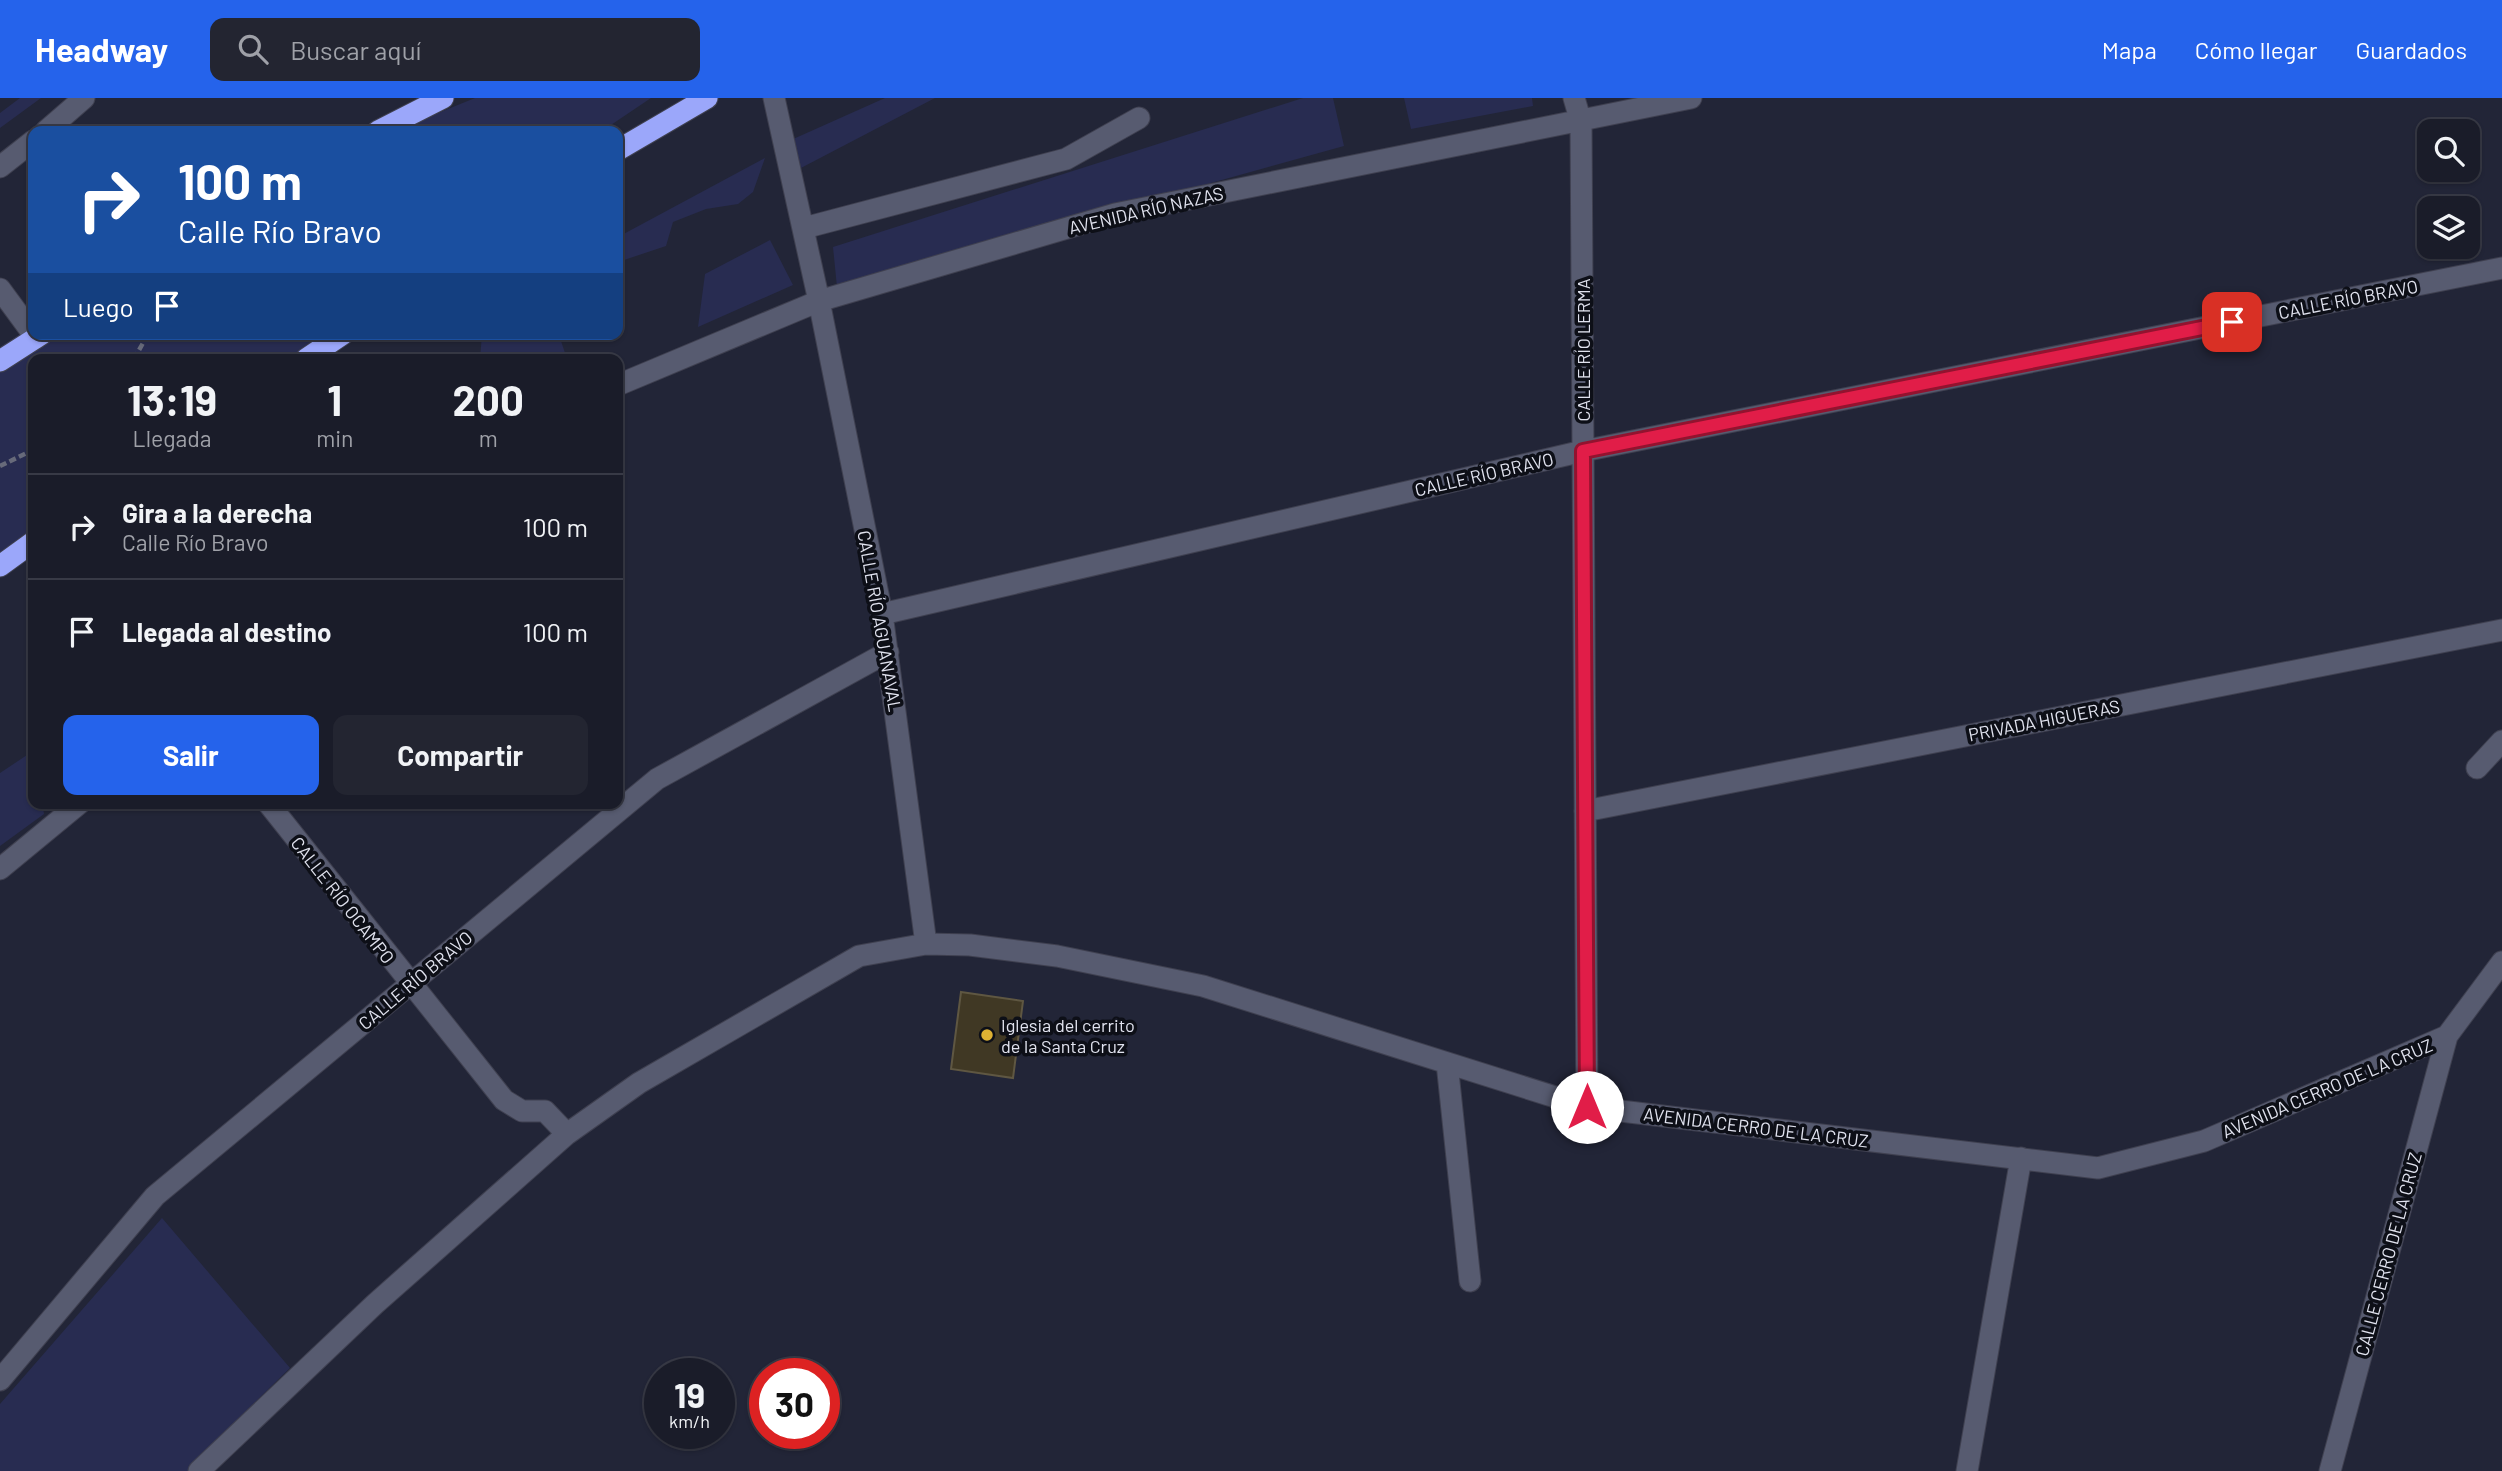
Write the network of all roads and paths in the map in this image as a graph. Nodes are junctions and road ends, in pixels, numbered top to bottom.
1 (84, 98) edge
2 (443, 98) edge
3 (707, 98) edge
4 (774, 98) edge
5 (1574, 98) edge
6 (1691, 98) edge
7 (1139, 118) dead end
8 (1581, 122) junction
9 (52, 126) edge
10 (388, 126) edge
11 (28, 145) edge
12 (623, 147) edge
13 (0, 167) edge
14 (804, 228) junction
15 (2502, 268) edge
16 (0, 289) edge
17 (819, 301) junction
18 (28, 323) edge
19 (33, 340) edge
20 (334, 340) edge
21 (313, 354) edge
22 (0, 361) edge
23 (623, 383) edge
24 (1583, 451) junction
25 (28, 452) edge
26 (0, 466) edge
27 (28, 546) edge
28 (0, 566) edge
29 (881, 614) junction
30 (2502, 630) edge
31 (888, 652) junction
32 (2502, 741) edge
33 (2477, 768) dead end
34 (623, 807) edge
35 (73, 809) edge
36 (273, 809) edge
37 (621, 809) edge
38 (1585, 811) junction
39 (0, 870) edge
40 (926, 944) junction
41 (2502, 962) edge
42 (410, 984) junction
43 (2447, 1036) junction
44 (1447, 1063) junction
45 (1587, 1107) junction
46 (567, 1135) junction
47 (2021, 1158) junction
48 (1470, 1280) dead end
49 (0, 1380) edge
50 (199, 1471) edge
51 (1967, 1471) edge
52 (2330, 1471) edge

1 - 9 street
2 - 10 highway
3 - 12 highway
4 - 14 street, CALLE RÍO AGUANAVAL
5 - 8 street, CALLE RÍO LERMA
6 - 8 street, AVENIDA RÍO NAZAS
7 - 14 street
8 - 17 street, AVENIDA RÍO NAZAS
8 - 24 street, CALLE RÍO LERMA
11 - 13 street
14 - 17 street, CALLE RÍO AGUANAVAL
15 - 24 street, CALLE RÍO BRAVO
16 - 18 street
17 - 23 street, AVENIDA RÍO NAZAS
17 - 29 street, CALLE RÍO AGUANAVAL
19 - 22 highway
20 - 21 highway
24 - 29 street, CALLE RÍO BRAVO
24 - 38 street, CALLE RÍO LERMA
25 - 26 path
27 - 28 highway
29 - 31 street, CALLE RÍO AGUANAVAL
30 - 38 street, PRIVADA HIGUERAS
31 - 34 street, CALLE RÍO BRAVO
31 - 40 street, CALLE RÍO AGUANAVAL
32 - 33 street
35 - 39 street
36 - 42 street, CALLE RÍO OCAMPO
37 - 42 street, CALLE RÍO BRAVO
38 - 45 street, CALLE RÍO LERMA
40 - 44 street, AVENIDA CERRO DE LA CRUZ
40 - 46 street, AVENIDA CERRO DE LA CRUZ
41 - 43 street, AVENIDA CERRO DE LA CRUZ
42 - 46 street, CALLE RÍO OCAMPO
42 - 49 street, CALLE RÍO BRAVO
43 - 47 street, AVENIDA CERRO DE LA CRUZ
43 - 52 street, CALLE CERRO DE LA CRUZ
44 - 45 street, AVENIDA CERRO DE LA CRUZ
44 - 48 street
45 - 47 street, AVENIDA CERRO DE LA CRUZ
46 - 50 street
47 - 51 street

